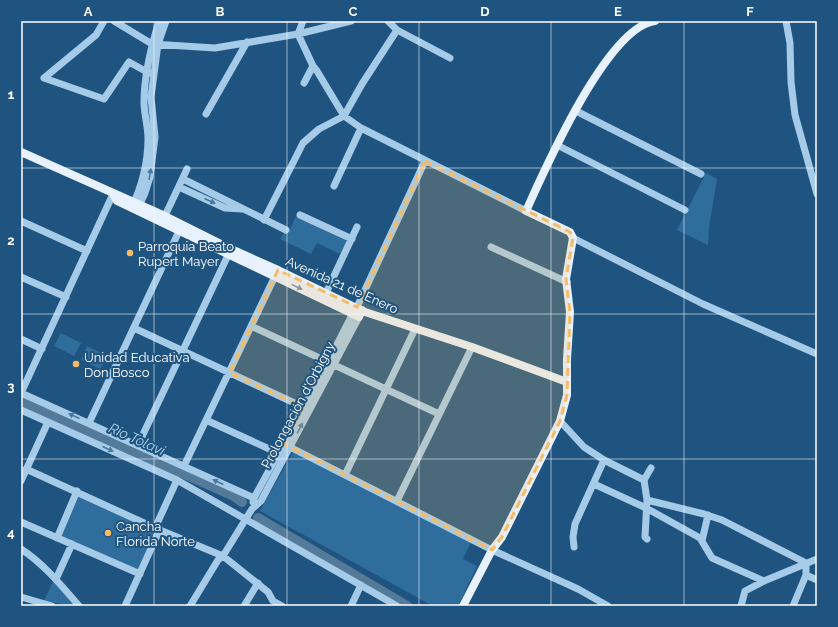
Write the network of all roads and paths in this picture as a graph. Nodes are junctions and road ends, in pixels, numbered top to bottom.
1 (104, 21) edge
2 (114, 21) edge
3 (159, 21) edge
4 (166, 21) edge
5 (303, 21) edge
6 (349, 21) edge
7 (388, 21) edge
8 (655, 21) edge
9 (786, 21) edge
10 (397, 30) junction
11 (298, 34) junction
12 (247, 42) junction
13 (155, 44) junction
14 (450, 58) dead end
15 (313, 66) junction
16 (150, 72) junction
17 (304, 82) dead end
18 (576, 111) junction
19 (206, 114) dead end
20 (344, 116) junction
21 (361, 128) junction
22 (557, 144) junction
23 (21, 152) edge
24 (425, 161) junction
25 (187, 169) dead end
26 (700, 174) dead end
27 (183, 179) junction
28 (334, 186) dead end
29 (179, 187) junction
30 (114, 194) junction
31 (817, 194) edge
32 (135, 206) junction
33 (242, 210) junction
34 (685, 210) dead end
35 (526, 211) junction
36 (300, 215) dead end
37 (163, 219) junction
38 (264, 220) junction
39 (21, 222) edge
40 (357, 227) dead end
41 (181, 228) junction
42 (286, 230) dead end
43 (573, 238) junction
44 (352, 239) junction
45 (491, 247) dead end
46 (87, 251) junction
47 (230, 252) junction
48 (276, 273) junction
49 (21, 277) edge
50 (567, 282) junction
51 (326, 293) junction
52 (66, 297) junction
53 (358, 312) junction
54 (251, 326) junction
55 (134, 328) junction
56 (415, 329) junction
57 (21, 339) edge
58 (472, 347) junction
59 (42, 349) junction
60 (182, 351) junction
61 (817, 354) edge
62 (331, 363) junction
63 (229, 372) junction
64 (567, 382) junction
65 (387, 389) junction
66 (21, 393) edge
67 (303, 407) junction
68 (21, 410) edge
69 (439, 414) junction
70 (206, 420) junction
71 (560, 421) junction
72 (48, 422) junction
73 (89, 423) junction
74 (138, 445) junction
75 (287, 446) junction
76 (278, 453) junction
77 (604, 460) junction
78 (184, 466) junction
79 (651, 468) dead end
80 (26, 469) junction
81 (345, 475) junction
82 (177, 480) junction
83 (644, 480) junction
84 (21, 481) edge
85 (594, 484) junction
86 (77, 491) junction
87 (254, 498) junction
88 (647, 500) junction
89 (397, 501) junction
90 (646, 508) junction
91 (252, 509) junction
92 (708, 515) junction
93 (246, 519) junction
94 (21, 522) edge
95 (158, 528) junction
96 (57, 538) junction
97 (647, 539) dead end
98 (702, 541) junction
99 (72, 544) junction
100 (574, 547) dead end
101 (21, 549) edge
102 (492, 550) junction
103 (223, 556) junction
104 (817, 558) edge
105 (806, 563) junction
106 (140, 574) junction
107 (806, 575) junction
108 (56, 578) junction
109 (817, 580) edge
110 (764, 581) junction
111 (258, 583) junction
112 (361, 585) junction
113 (21, 597) edge
114 (52, 606) edge
115 (79, 606) edge
116 (125, 606) edge
117 (190, 606) edge
118 (244, 606) edge
119 (282, 606) edge
120 (351, 606) edge
121 (397, 606) edge
122 (464, 606) edge
123 (608, 606) edge
124 (741, 606) edge
125 (793, 606) edge

1 - 16 street
2 - 13 street
3 - 13 street
4 - 13 street
5 - 11 street
6 - 11 street
7 - 10 street
8 - 18 main road
9 - 31 street
10 - 14 street
10 - 20 street
11 - 12 street
11 - 15 street
12 - 13 street
12 - 19 street
13 - 16 street
15 - 17 street
15 - 20 street
16 - 32 street
18 - 22 main road
18 - 26 street
20 - 21 street
20 - 38 street
21 - 24 street
21 - 28 street
22 - 34 street
22 - 35 main road
23 - 30 main road, Avenida 21 de Enero
24 - 35 street
24 - 53 street, Prolongación d'Orbigny
25 - 27 street
27 - 29 street
27 - 33 street
29 -> 33 street
29 - 37 street
30 - 32 main road, Avenida 21 de Enero
30 - 46 street
32 - 37 main road, Avenida 21 de Enero
33 - 38 street
35 - 43 main road
36 - 44 street
37 - 41 main road, Avenida 21 de Enero
38 - 42 street
39 - 46 street
40 - 44 street
41 - 47 main road, Avenida 21 de Enero
41 - 55 street
43 - 50 main road
43 - 61 street
44 - 51 street
45 - 50 street
46 - 52 street
47 - 48 main road, Avenida 21 de Enero
47 - 60 street
48 - 51 main road, Avenida 21 de Enero
48 -> 53 main road, Avenida 21 de Enero
48 - 54 street
49 - 52 street
50 - 64 main road
51 - 53 main road, Avenida 21 de Enero
52 - 59 street
53 - 56 main road, Avenida 21 de Enero
53 - 62 street, Prolongación d'Orbigny
54 - 62 street
54 - 63 street
55 - 60 street
55 - 73 street
56 - 58 main road, Avenida 21 de Enero
56 - 65 street
57 - 59 street
58 - 64 main road, Avenida 21 de Enero
58 - 69 street
59 - 66 street
60 - 63 street
60 - 74 street
62 - 65 street
62 - 67 street, Prolongación d'Orbigny
75 -> 62 street, Prolongación d'Orbigny
63 - 67 street
63 - 70 street
64 - 71 main road
65 - 69 street
65 - 81 street
73 -> 66 street
67 - 75 street, Prolongación d'Orbigny
68 - 72 street
69 - 89 street
70 - 76 street
70 - 78 street
71 - 77 street
71 - 102 main road
72 - 80 street
72 -> 82 street
73 - 74 street
74 - 78 street
75 - 76 street, Prolongación d'Orbigny
75 - 81 street
75 - 91 street, Prolongación d'Orbigny
76 - 87 street, Prolongación d'Orbigny
77 - 83 street
77 - 85 street
87 -> 78 street
79 - 83 street
80 - 84 street
80 - 86 street
81 - 89 street
82 - 93 street
82 - 95 street
83 - 88 street
85 - 90 street
85 - 100 street
86 - 95 street
86 - 96 street
87 - 91 street, Prolongación d'Orbigny
88 - 90 street
88 - 92 street
89 - 102 street
90 - 97 street
90 - 98 street
91 - 93 street, Prolongación d'Orbigny
92 - 98 street
92 - 105 street
93 - 103 street, Prolongación d'Orbigny
93 - 112 street
94 - 96 street
95 - 103 street
95 - 106 street
96 - 99 street
98 - 110 street
99 - 106 street
99 - 108 street
101 - 108 street
102 - 122 main road
102 - 123 street
103 - 111 street
103 - 117 street, Prolongación d'Orbigny
104 - 105 street
105 - 107 street
105 - 110 street
106 - 116 street
107 - 109 street
107 - 125 street
108 - 115 street
110 - 124 street
111 - 118 street
111 - 119 street
112 - 120 street
112 - 121 street
113 - 114 street

